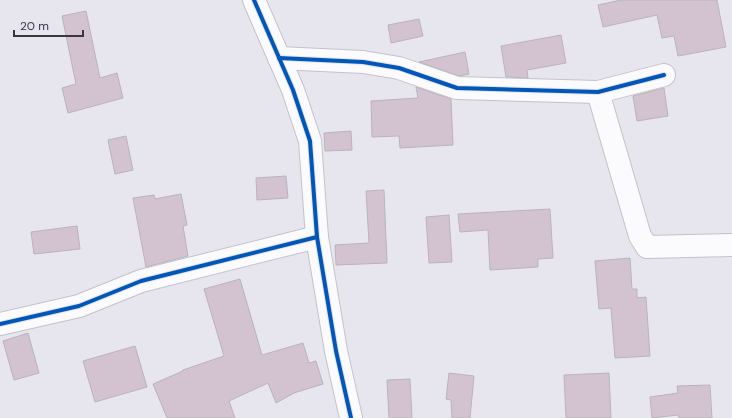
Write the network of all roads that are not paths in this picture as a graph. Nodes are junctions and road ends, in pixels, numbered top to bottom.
1 (254, 0) edge
2 (280, 58) junction
3 (664, 75) dead end
4 (598, 92) junction
5 (317, 238) junction
6 (732, 245) edge
7 (0, 324) edge
8 (350, 418) edge

1 - 2 street
2 - 4 street
2 - 5 street
3 - 4 street
4 - 6 street
5 - 7 street
5 - 8 street

